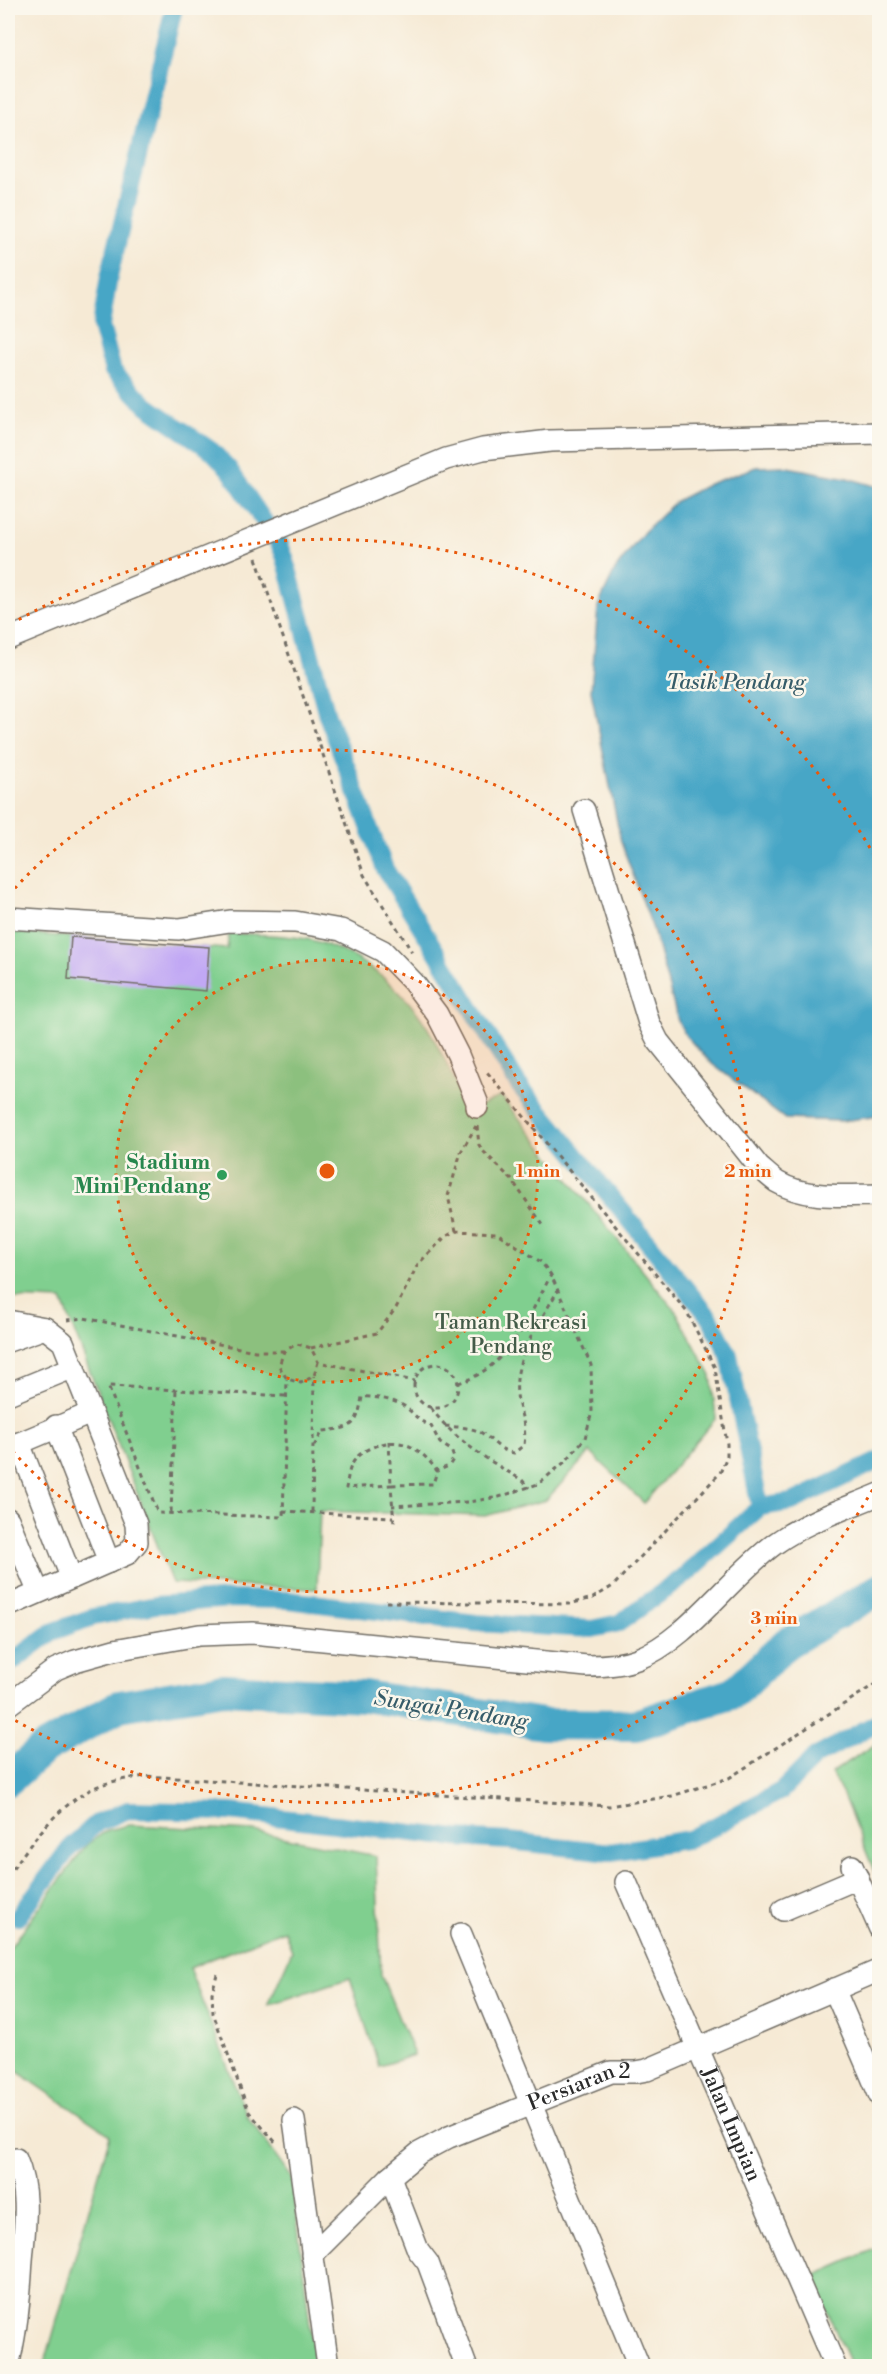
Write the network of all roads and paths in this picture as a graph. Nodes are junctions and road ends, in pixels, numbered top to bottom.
1 (879, 433) edge
2 (253, 538) junction
3 (8, 639) edge
4 (584, 810) dead end
5 (8, 918) edge
6 (415, 956) dead end
7 (484, 1068) dead end
8 (477, 1116) junction
9 (879, 1195) edge
10 (543, 1225) dead end
11 (456, 1231) junction
12 (551, 1275) junction
13 (558, 1290) junction
14 (8, 1321) edge
15 (45, 1328) junction
16 (8, 1341) edge
17 (311, 1348) junction
18 (284, 1351) junction
19 (318, 1362) junction
20 (74, 1367) junction
21 (314, 1376) junction
22 (287, 1379) junction
23 (414, 1381) junction
24 (458, 1383) junction
25 (176, 1389) junction
26 (8, 1394) edge
27 (285, 1396) junction
28 (431, 1408) junction
29 (91, 1413) junction
30 (56, 1426) junction
31 (445, 1426) junction
32 (389, 1441) junction
33 (13, 1445) edge
34 (314, 1446) junction
35 (437, 1471) junction
36 (391, 1485) junction
37 (530, 1488) junction
38 (879, 1494) edge
39 (392, 1506) junction
40 (283, 1511) junction
41 (171, 1512) junction
42 (312, 1512) junction
43 (393, 1517) junction
44 (8, 1519) edge
45 (394, 1524) dead end
46 (109, 1562) junction
47 (71, 1577) junction
48 (38, 1592) junction
49 (386, 1602) dead end
50 (8, 1606) edge
51 (879, 1681) edge
52 (8, 1705) edge
53 (8, 1876) edge
54 (626, 1882) dead end
55 (783, 1911) dead end
56 (879, 1929) edge
57 (461, 1934) dead end
58 (879, 1970) edge
59 (217, 1974) dead end
60 (834, 1989) junction
61 (698, 2048) junction
62 (879, 2096) edge
63 (531, 2104) junction
64 (294, 2120) dead end
65 (279, 2146) dead end
66 (15, 2159) dead end
67 (390, 2176) junction
68 (312, 2255) junction
69 (8, 2367) edge
70 (328, 2367) edge
71 (466, 2367) edge
72 (639, 2367) edge
73 (835, 2367) edge

1 - 2 street
2 - 3 street
2 - 6 path
4 - 9 street
5 - 8 street
7 - 49 path
8 - 10 path
8 - 11 path
11 - 12 path
11 - 17 path
12 - 13 path
12 - 24 path
13 - 31 path
13 - 37 path
14 - 15 street
15 - 16 street
15 - 18 path
15 - 20 street
17 - 18 path
17 - 19 path
18 - 22 path
19 - 21 path
19 - 23 path
20 - 26 street
20 - 29 street
21 - 22 path
21 - 34 path
22 - 27 path
23 - 24 path
23 - 28 path
24 - 28 path
25 - 27 path
25 - 41 path
25 - 41 path
27 - 40 path
28 - 31 path
29 - 30 street
29 - 46 street
30 - 33 street
30 - 46 street
31 - 37 path
32 - 35 path
32 - 36 path
32 - 36 path
33 - 47 street
34 - 35 path
34 - 42 path
35 - 36 path
36 - 39 path
37 - 39 path
38 - 52 street
39 - 43 path
40 - 41 path
40 - 42 path
42 - 43 path
43 - 45 path
44 - 48 street
46 - 47 street
47 - 48 street
48 - 50 street
51 - 53 path
54 - 61 street, Jalan Impian
55 - 56 street
57 - 63 street
58 - 60 street, Persiaran 2
59 - 65 path
60 - 61 street, Persiaran 2
60 - 62 street
61 - 63 street, Persiaran 2
61 - 73 street, Jalan Impian
63 - 67 street, Persiaran 2
63 - 72 street
64 - 68 street
66 - 69 street
67 - 68 street, Persiaran 2
67 - 71 street
68 - 70 street

